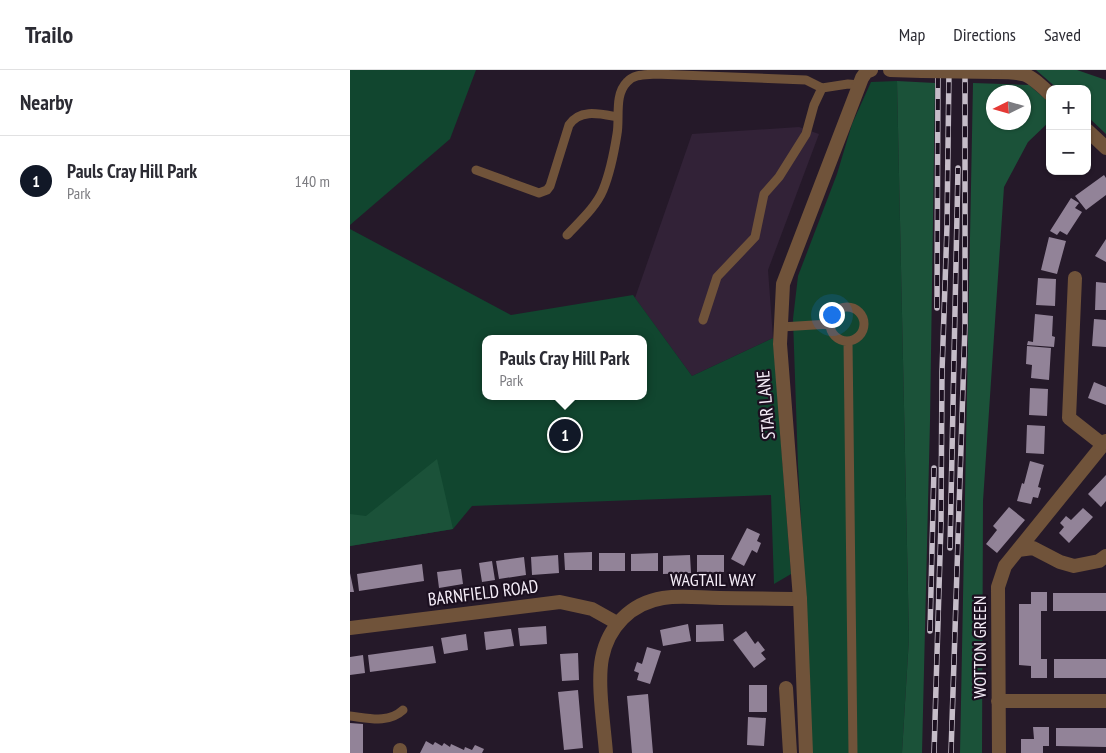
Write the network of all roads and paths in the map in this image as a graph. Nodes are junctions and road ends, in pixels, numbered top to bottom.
1 (890, 70) edge
2 (868, 71) edge
3 (922, 71) edge
4 (860, 86) junction
5 (822, 88) junction
6 (1046, 90) edge
7 (618, 117) junction
8 (1091, 134) edge
9 (1106, 148) edge
10 (476, 170) dead end
11 (567, 235) dead end
12 (1075, 278) dead end
13 (703, 320) dead end
14 (830, 324) junction
15 (781, 327) junction
16 (848, 341) junction
17 (1104, 443) edge
18 (1018, 550) junction
19 (1106, 556) edge
20 (800, 599) junction
21 (617, 623) junction
22 (350, 628) edge
23 (786, 688) dead end
24 (998, 701) junction
25 (1106, 701) edge
26 (403, 710) dead end
27 (350, 716) edge
28 (606, 753) edge
29 (790, 753) edge
30 (806, 753) edge
31 (853, 753) edge
32 (999, 753) edge

1 - 3 street
2 - 4 street, STAR LANE
3 - 6 street, bridge
4 - 5 lane
4 - 15 street, STAR LANE
5 - 7 lane
5 - 13 lane
7 - 10 lane
7 - 11 lane
8 - 9 street
12 - 17 street
14 - 15 lane
14 - 16 lane
14 - 16 lane
15 - 20 street, STAR LANE
16 - 31 lane
17 - 18 street, WOTTON GREEN
18 - 19 street
18 - 24 street, WOTTON GREEN
20 - 21 street, WAGTAIL WAY
20 - 30 street, STAR LANE
21 - 22 street, BARNFIELD ROAD
21 - 28 street, WAGTAIL WAY
23 - 29 street
24 - 25 street
24 - 32 street, WOTTON GREEN
26 - 27 lane

